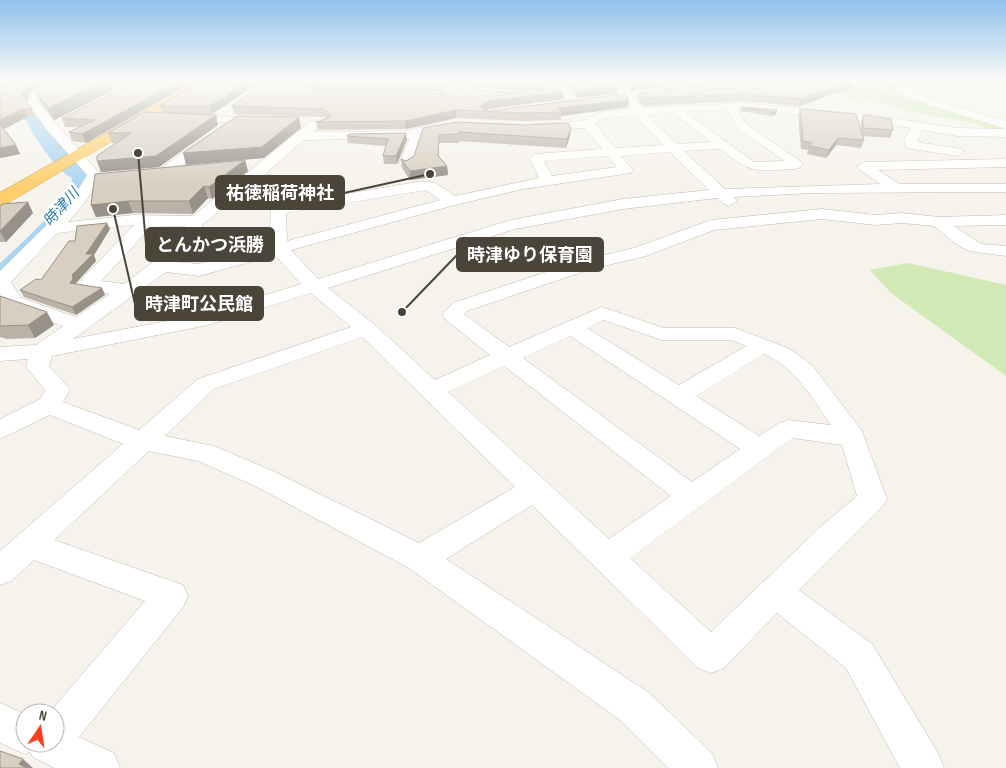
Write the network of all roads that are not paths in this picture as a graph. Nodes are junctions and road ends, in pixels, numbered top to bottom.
1 (47, 117) edge
2 (144, 117) joint
3 (225, 117) edge
4 (231, 117) edge
5 (247, 117) edge
6 (292, 117) edge
7 (449, 117) edge
8 (596, 117) edge
9 (643, 117) edge
10 (685, 117) edge
11 (733, 117) edge
12 (792, 117) edge
13 (874, 117) edge
14 (976, 117) edge
15 (286, 122) junction
16 (316, 123) junction
17 (586, 124) junction
18 (913, 125) junction
19 (408, 126) junction
20 (1006, 126) edge
21 (527, 133) edge
22 (985, 133) junction
23 (1006, 133) edge
24 (302, 136) junction
25 (1006, 144) edge
26 (723, 145) junction
27 (675, 148) junction
28 (612, 152) junction
29 (957, 152) dead end
30 (77, 156) junction
31 (1006, 163) edge
32 (406, 164) edge
33 (192, 171) edge
34 (250, 171) junction
35 (164, 173) junction
36 (93, 180) junction
37 (547, 181) junction
38 (894, 188) junction
39 (1006, 188) edge
40 (722, 194) junction
41 (3, 197) edge
42 (452, 201) junction
43 (278, 210) junction
44 (197, 220) junction
45 (1006, 220) edge
46 (749, 221) junction
47 (146, 222) junction
48 (939, 222) junction
49 (54, 228) junction
50 (279, 248) junction
51 (1006, 250) edge
52 (162, 266) junction
53 (313, 285) junction
54 (3, 289) edge
55 (129, 291) junction
56 (80, 325) junction
57 (571, 328) junction
58 (366, 329) junction
59 (762, 346) junction
60 (42, 351) junction
61 (0, 354) edge
62 (508, 358) junction
63 (432, 391) junction
64 (677, 397) junction
65 (49, 404) junction
66 (0, 430) edge
67 (853, 436) junction
68 (143, 441) junction
69 (760, 449) junction
70 (535, 489) junction
71 (693, 498) junction
72 (30, 545) junction
73 (607, 557) junction
74 (420, 559) junction
75 (0, 571) edge
76 (775, 591) junction
77 (0, 723) edge
78 (65, 724) edge
79 (15, 730) edge
80 (65, 752) edge
81 (98, 768) edge
82 (697, 768) edge
83 (923, 768) edge

1 - 30 street
2 - 3 street
2 - 30 highway
4 - 35 street
5 - 15 street
6 - 15 street
7 - 19 street
8 - 17 street
9 - 27 street
10 - 26 street
11 - 26 street
12 - 18 street
13 - 18 street
14 - 20 street
15 - 16 street
16 - 19 street
16 - 24 street
17 - 21 street
17 - 28 street
18 - 22 street
18 - 29 street
19 - 24 street
19 - 32 street
22 - 23 street
22 - 25 street
24 - 34 street
26 - 27 street
27 - 28 street
27 - 40 street
28 - 37 street
28 - 37 street
30 - 36 street
30 - 41 highway
31 - 38 street
33 - 35 street
34 - 43 street
34 - 44 street
35 - 36 street
36 - 49 street
37 - 42 street
38 - 39 street
38 - 40 street
40 - 46 street
40 - 53 street
42 - 43 street
42 - 50 street
43 - 50 street
44 - 47 street
44 - 52 street
45 - 48 street
46 - 48 street
46 - 62 street
47 - 49 street
47 - 55 street
48 - 51 street
49 - 54 street
50 - 52 street
50 - 53 street
52 - 55 street
53 - 58 street
53 - 60 street
54 - 56 street
55 - 56 street
56 - 60 street
57 - 59 street
57 - 62 street
57 - 64 street
58 - 63 street
58 - 68 street
59 - 64 street
59 - 67 street
60 - 61 street
60 - 65 street
62 - 63 street
62 - 71 street
63 - 70 street
64 - 69 street
65 - 66 street
65 - 68 street
67 - 69 street
67 - 76 street
68 - 72 street
68 - 74 street
69 - 71 street
70 - 73 street
70 - 74 street
71 - 73 street
72 - 75 street
72 - 78 street
73 - 76 street
74 - 82 street
76 - 83 street
77 - 79 street
80 - 81 street

